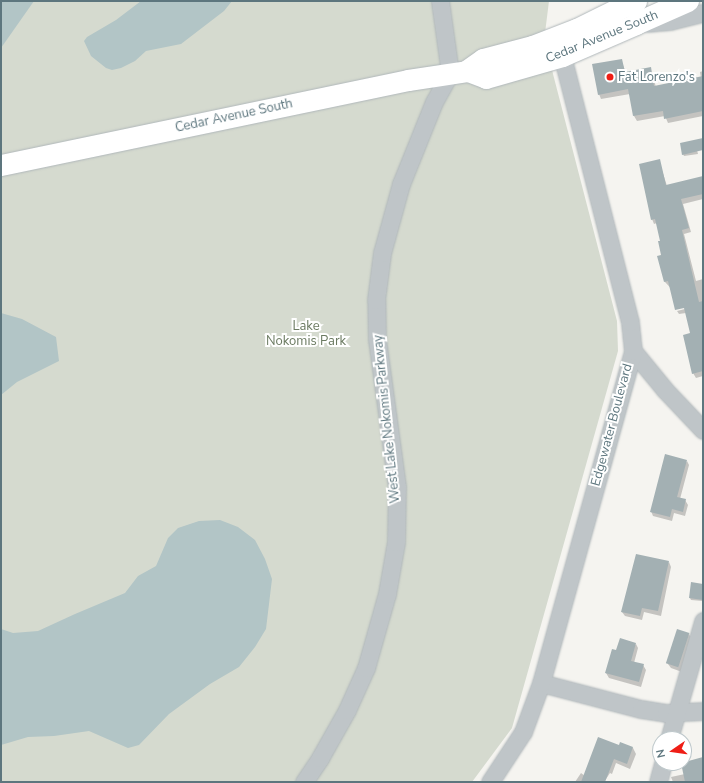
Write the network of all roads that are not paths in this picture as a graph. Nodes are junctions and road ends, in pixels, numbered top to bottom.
1 (440, 1) edge
2 (636, 1) edge
3 (688, 1) edge
4 (703, 14) edge
5 (636, 24) junction
6 (562, 56) junction
7 (459, 72) junction
8 (1, 165) edge
9 (633, 352) junction
10 (703, 430) edge
11 (703, 620) edge
12 (541, 682) junction
13 (703, 711) edge
14 (676, 713) junction
15 (671, 731) edge
16 (661, 771) edge
17 (304, 782) edge
18 (490, 782) edge
19 (658, 782) edge

1 - 7 street
2 - 7 highway, Cedar Avenue South
3 - 5 highway, Cedar Avenue South
4 - 5 street
5 - 6 main road, Cedar Avenue South
6 - 7 main road, Cedar Avenue South
6 - 9 street, Edgewater Boulevard
7 - 8 main road, Cedar Avenue South
7 - 17 street, West Lake Nokomis Parkway
9 - 10 street
9 - 12 street, Edgewater Boulevard
11 - 14 street
12 - 14 street
12 - 18 street, Edgewater Boulevard
13 - 14 street
14 - 15 street
16 - 19 street

